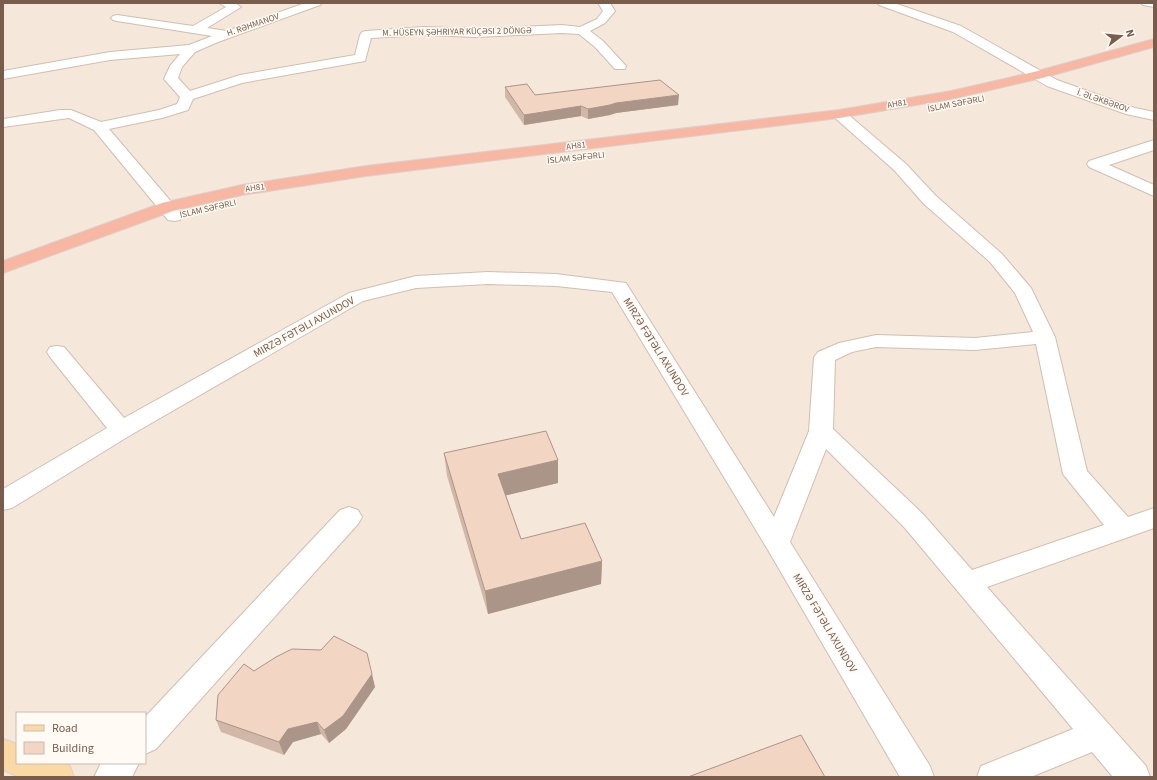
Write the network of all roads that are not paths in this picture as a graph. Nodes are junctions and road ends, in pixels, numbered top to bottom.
1 (225, 3) edge
2 (316, 3) edge
3 (604, 3) edge
4 (884, 3) edge
5 (1147, 3) edge
6 (1154, 4) edge
7 (923, 6) dead end
8 (908, 11) junction
9 (117, 18) dead end
10 (196, 30) junction
11 (582, 31) junction
12 (227, 34) junction
13 (1154, 43) edge
14 (192, 49) junction
15 (1154, 55) edge
16 (620, 66) dead end
17 (3, 74) edge
18 (1037, 75) junction
19 (1052, 83) junction
20 (187, 96) junction
21 (1154, 116) edge
22 (846, 119) junction
23 (3, 123) edge
24 (99, 127) junction
25 (1154, 145) edge
26 (1154, 191) edge
27 (171, 212) junction
28 (3, 267) edge
29 (3, 277) edge
30 (1045, 337) junction
31 (57, 352) dead end
32 (121, 430) junction
33 (821, 431) junction
34 (3, 501) edge
35 (349, 517) dead end
36 (1154, 518) edge
37 (1122, 528) junction
38 (777, 543) junction
39 (967, 583) junction
40 (1098, 734) junction
41 (146, 738) edge
42 (3, 754) edge
43 (16, 760) edge
44 (26, 764) edge
45 (122, 764) edge
46 (58, 777) edge
47 (110, 777) edge
48 (918, 777) edge
49 (993, 777) edge
50 (1134, 777) edge

1 - 10 street
2 - 12 street, H. RƏHMANOV
3 - 11 street
4 - 8 street, İ. ƏLƏKBƏROV
5 - 6 street
7 - 8 street
8 - 18 street, İ. ƏLƏKBƏROV
9 - 10 street
10 - 12 street
11 - 16 street
11 - 20 street, M. HÜSEYN ŞƏHRIYAR KÜÇƏSI 2 DÖNGƏ
12 - 14 street, H. RƏHMANOV
13 - 18 highway, AH81
14 - 17 street
14 - 20 street
15 - 19 highway, İSLAM SƏFƏRLI
18 - 19 street, İ. ƏLƏKBƏROV
18 - 22 highway, AH81
19 - 21 street, İ. ƏLƏKBƏROV
19 - 22 highway, İSLAM SƏFƏRLI
20 - 24 street
22 - 27 highway, İSLAM SƏFƏRLI
22 - 30 street
23 - 24 street
24 - 27 street
25 - 26 street
27 - 28 highway
27 - 29 highway, İSLAM SƏFƏRLI
30 - 33 street
30 - 37 street
31 - 32 street
32 - 34 street, MIRZƏ FƏTƏLI AXUNDOV
32 - 38 street, MIRZƏ FƏTƏLI AXUNDOV
33 - 38 street
33 - 39 street
35 - 41 street
36 - 37 street
37 - 39 street
38 - 48 street, MIRZƏ FƏTƏLI AXUNDOV
39 - 40 street
40 - 49 street
40 - 50 street
42 - 43 main road
44 - 46 main road
45 - 47 street

